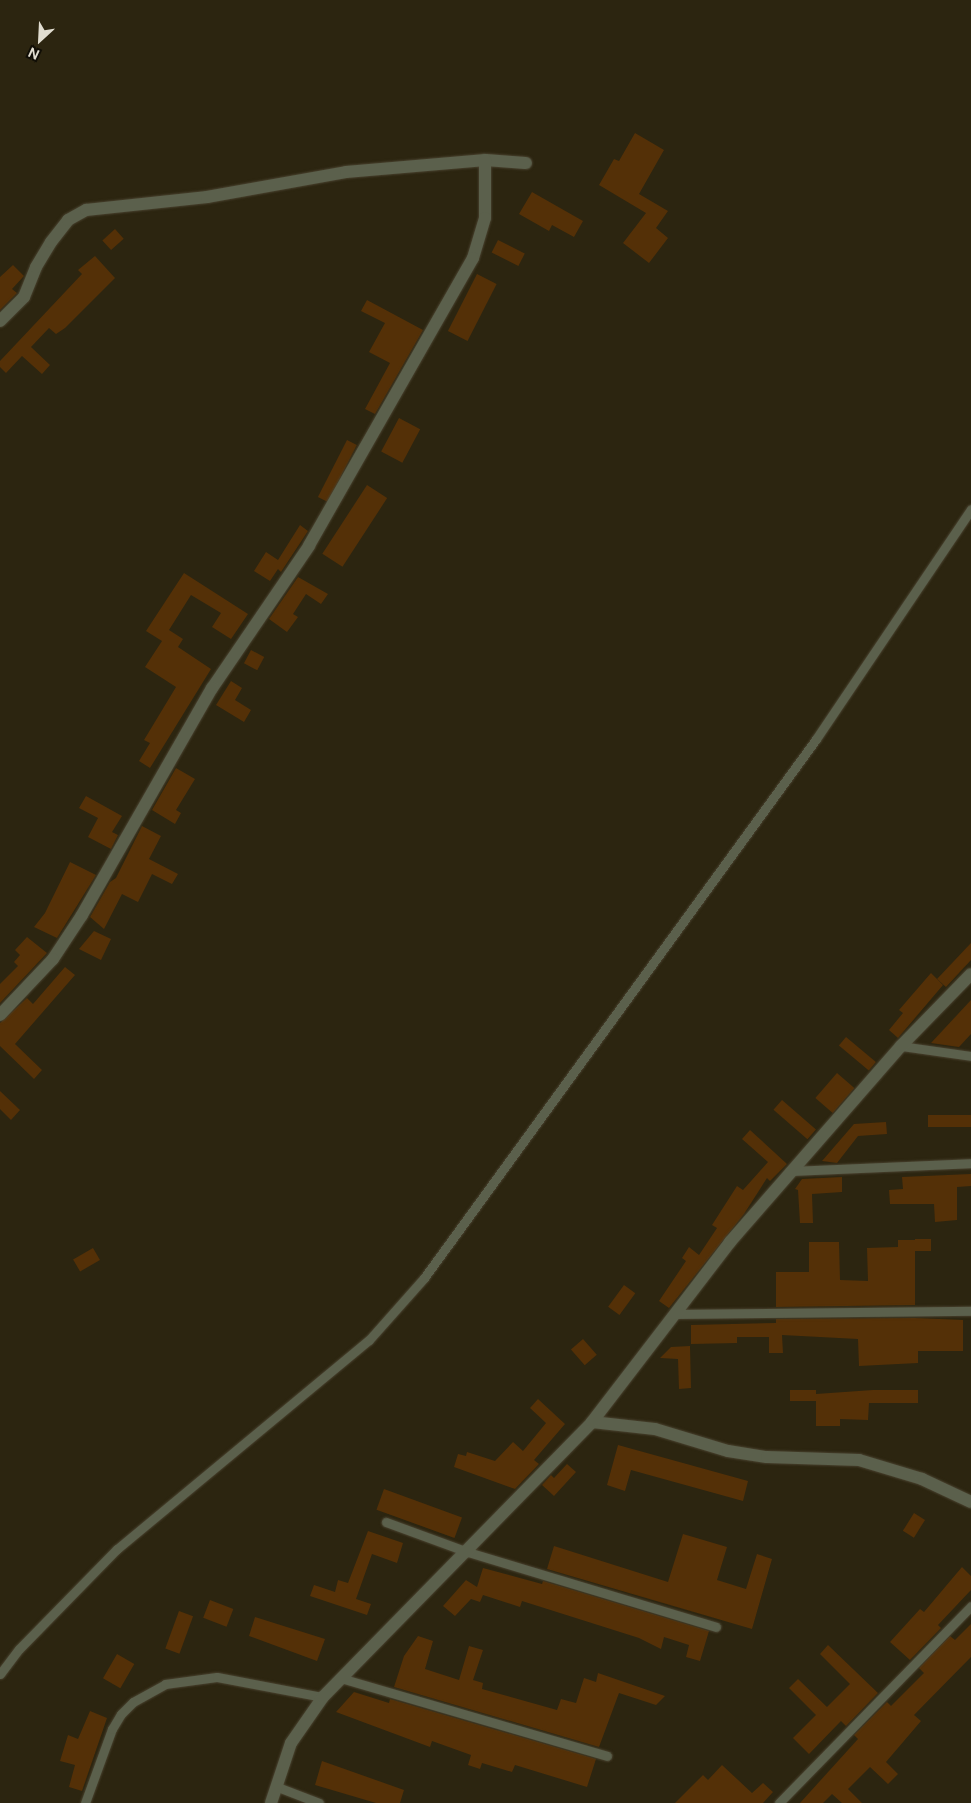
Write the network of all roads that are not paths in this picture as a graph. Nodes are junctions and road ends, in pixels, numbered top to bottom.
1 (485, 160) junction
2 (526, 163) dead end
3 (0, 322) edge
4 (971, 509) edge
5 (971, 974) edge
6 (0, 1015) edge
7 (900, 1046) junction
8 (971, 1056) edge
9 (971, 1163) edge
10 (790, 1171) junction
11 (971, 1311) edge
12 (678, 1314) junction
13 (592, 1422) junction
14 (971, 1502) edge
15 (386, 1522) dead end
16 (468, 1552) junction
17 (971, 1606) edge
18 (716, 1627) dead end
19 (0, 1674) edge
20 (344, 1679) junction
21 (323, 1697) junction
22 (607, 1756) dead end
23 (276, 1786) junction
24 (85, 1803) edge
25 (272, 1803) edge
26 (319, 1803) edge
27 (779, 1803) edge

1 - 2 street
1 - 3 street
1 - 6 street
4 - 19 lane
5 - 7 street
7 - 8 lane
7 - 10 street
9 - 10 lane
10 - 12 street
11 - 12 lane
12 - 13 street
13 - 14 street
13 - 16 street
15 - 16 lane
16 - 18 lane
16 - 20 street
17 - 27 lane
20 - 21 street
20 - 22 lane
21 - 23 street
21 - 24 lane
23 - 25 street
23 - 26 lane

